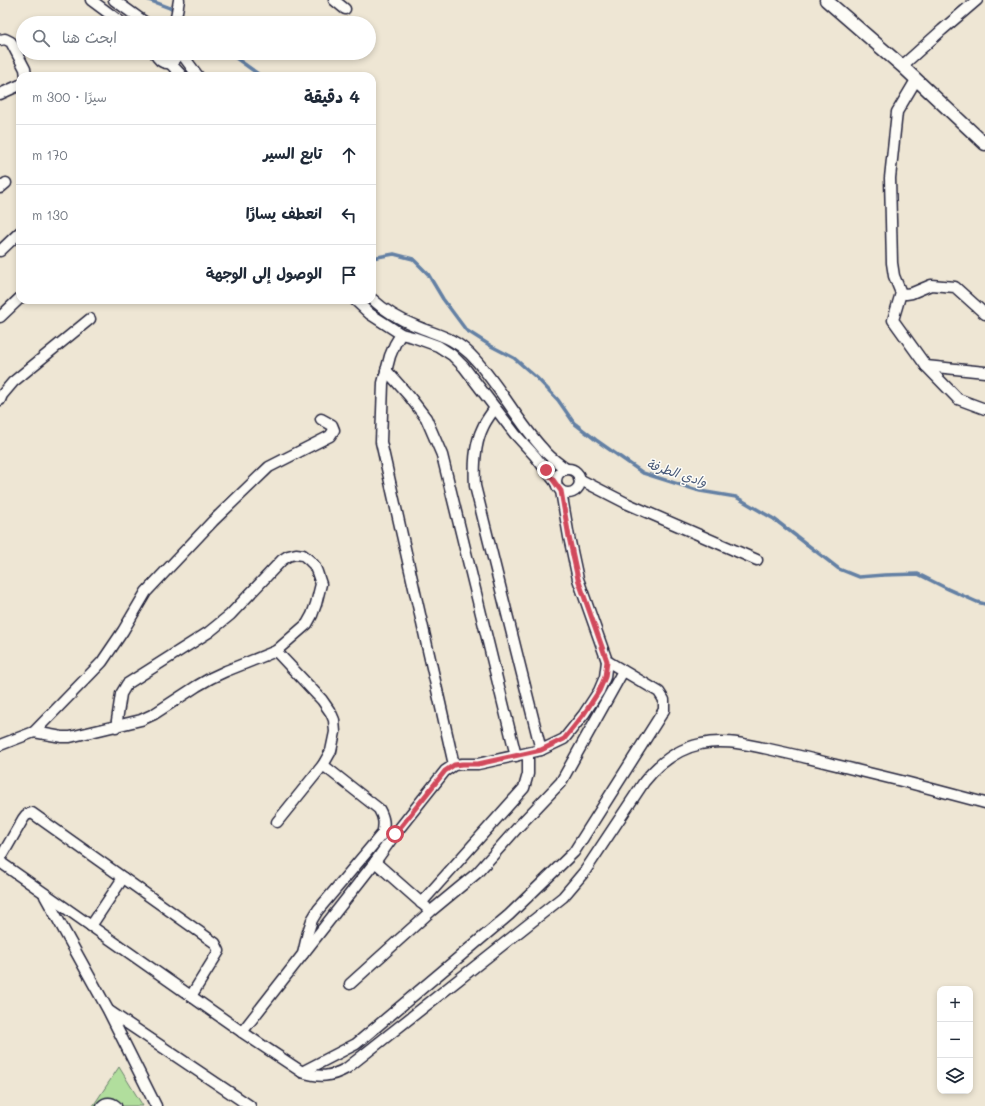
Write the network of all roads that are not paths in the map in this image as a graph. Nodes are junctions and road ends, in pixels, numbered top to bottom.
1 (91, 0) edge
2 (114, 0) edge
3 (179, 0) edge
4 (334, 0) edge
5 (826, 0) edge
6 (977, 0) edge
7 (345, 9) dead end
8 (113, 16) edge
9 (136, 16) edge
10 (176, 16) edge
11 (0, 40) edge
12 (16, 52) edge
13 (20, 60) edge
14 (159, 60) edge
15 (174, 60) edge
16 (185, 60) edge
17 (170, 63) junction
18 (902, 66) junction
19 (25, 72) edge
20 (178, 72) edge
21 (195, 72) edge
22 (916, 80) junction
23 (16, 87) edge
24 (0, 94) edge
25 (985, 144) edge
26 (16, 236) edge
27 (0, 251) edge
28 (900, 293) junction
29 (16, 302) edge
30 (376, 302) edge
31 (359, 304) edge
32 (985, 314) edge
33 (0, 317) edge
34 (90, 319) dead end
35 (401, 334) junction
36 (926, 366) junction
37 (386, 370) junction
38 (985, 372) edge
39 (1, 396) edge
40 (495, 408) junction
41 (985, 408) edge
42 (321, 419) dead end
43 (566, 469) junction
44 (579, 479) junction
45 (559, 487) junction
46 (758, 560) dead end
47 (276, 651) junction
48 (607, 661) junction
49 (623, 671) junction
50 (116, 727) junction
51 (34, 732) junction
52 (0, 745) edge
53 (541, 750) junction
54 (528, 753) junction
55 (516, 756) junction
56 (323, 765) junction
57 (454, 765) junction
58 (985, 802) edge
59 (277, 822) dead end
60 (0, 860) edge
61 (375, 862) junction
62 (123, 878) junction
63 (44, 893) junction
64 (421, 903) junction
65 (431, 911) junction
66 (91, 926) junction
67 (303, 954) junction
68 (350, 984) dead end
69 (191, 996) junction
70 (108, 1010) junction
71 (242, 1032) junction
72 (302, 1072) junction
73 (102, 1106) edge
74 (116, 1106) edge
75 (156, 1106) edge
76 (250, 1106) edge

1 - 8 street
2 - 9 street
3 - 10 street
4 - 7 street
5 - 18 street
6 - 18 street
11 - 12 street
13 - 19 street
14 - 17 street
15 - 17 street
16 - 21 street
17 - 20 street
18 - 22 street
22 - 25 street
22 - 28 street
23 - 24 street
26 - 27 street
28 - 32 street
28 - 36 street
29 - 33 street
30 - 43 street
31 - 35 street
34 - 39 street
35 - 37 street
35 - 40 street
36 - 38 street
36 - 41 street
37 - 55 street
37 - 57 street
40 - 45 street
40 - 53 street
42 - 51 street
43 - 44 street
43 - 45 street
44 - 45 street
44 - 46 street
45 - 48 street
47 - 50 street
47 - 50 street
47 - 56 street
48 - 49 street
48 - 53 street
49 - 65 street
49 - 72 street
50 - 51 street
51 - 52 street
53 - 54 street
54 - 55 street
54 - 64 street
55 - 57 street
56 - 59 street
56 - 67 street
57 - 61 street
58 - 72 street
60 - 62 street
60 - 63 street
61 - 64 street
61 - 67 street
62 - 66 street
62 - 69 street
63 - 66 street
63 - 70 street
64 - 65 street
65 - 68 street
66 - 69 street
67 - 71 street
69 - 71 street
70 - 75 street
70 - 76 street
71 - 72 street
73 - 74 street

